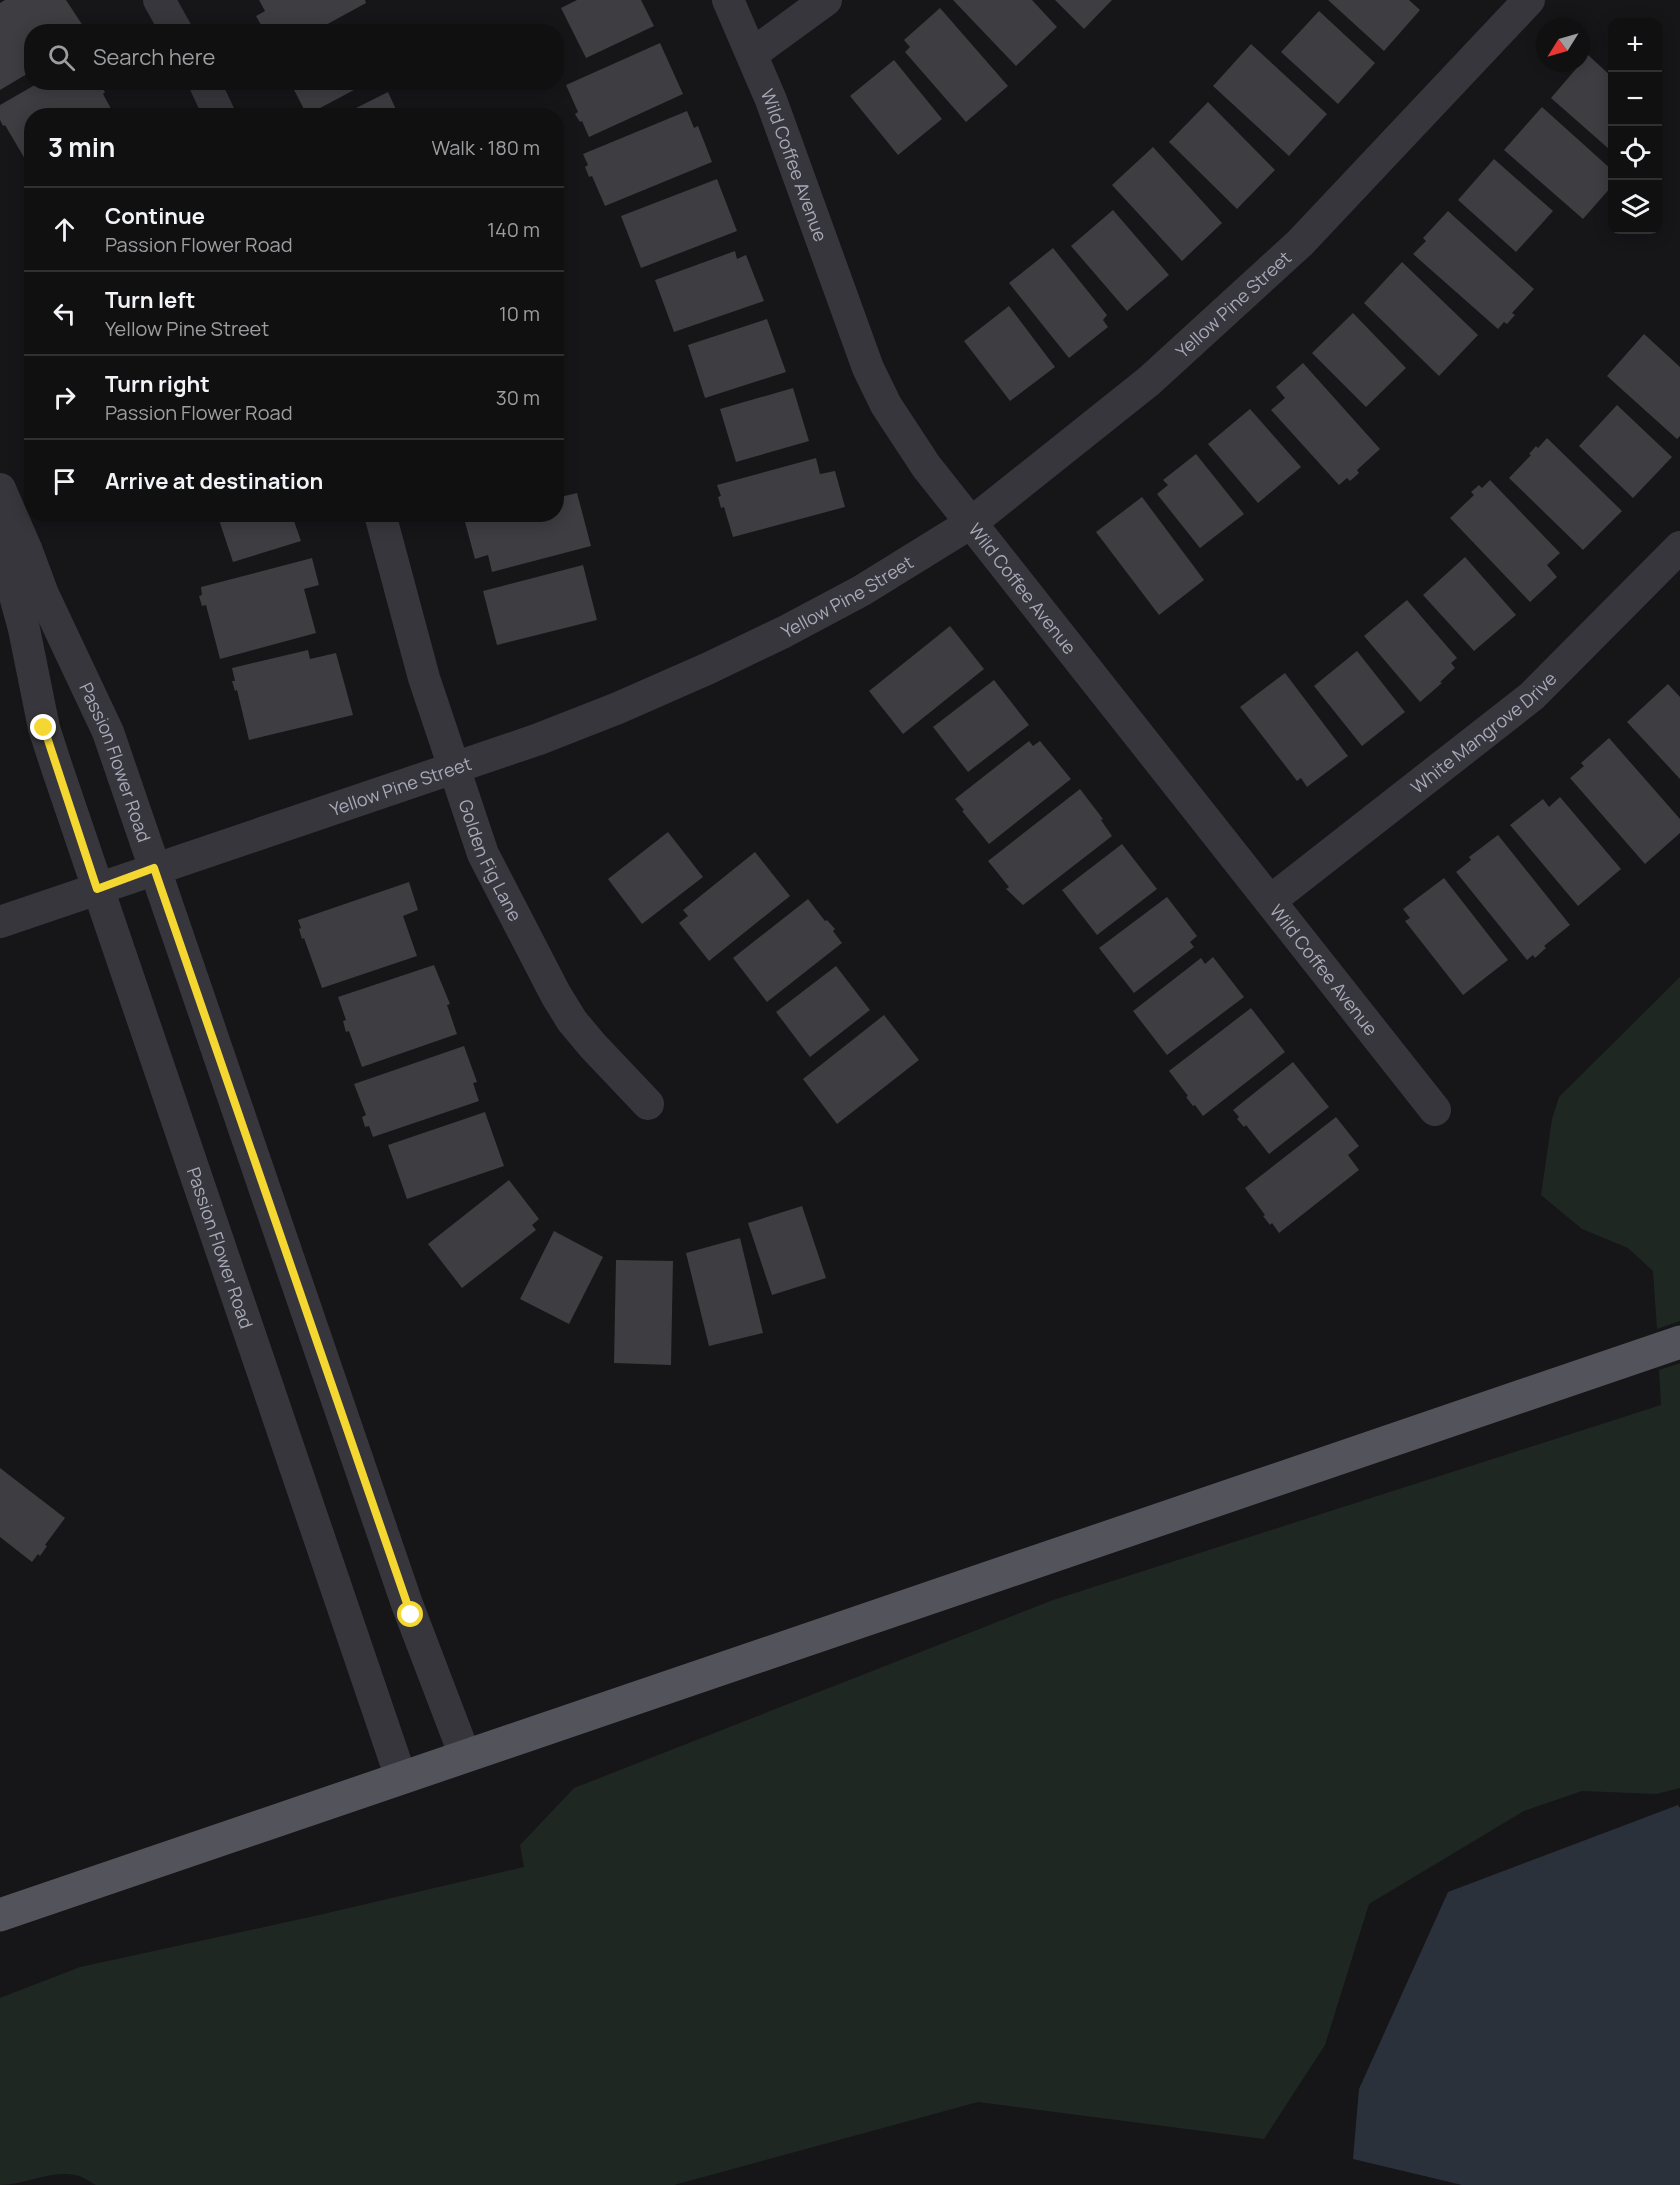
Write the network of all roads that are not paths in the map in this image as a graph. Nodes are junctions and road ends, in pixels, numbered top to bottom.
1 (159, 0) edge
2 (728, 0) edge
3 (826, 0) edge
4 (1529, 0) edge
5 (172, 24) edge
6 (752, 54) junction
7 (208, 90) edge
8 (216, 108) edge
9 (0, 489) edge
10 (382, 522) edge
11 (971, 523) junction
12 (0, 542) edge
13 (1680, 547) edge
14 (454, 767) junction
15 (154, 868) junction
16 (97, 889) junction
17 (1270, 901) junction
18 (0, 922) edge
19 (648, 1104) dead end
20 (1435, 1110) dead end
21 (1680, 1342) edge
22 (465, 1756) junction
23 (401, 1778) junction
24 (0, 1915) edge

1 - 5 street
2 - 6 street, Wild Coffee Avenue
3 - 6 street
4 - 11 street, Yellow Pine Street
6 - 11 street, Wild Coffee Avenue
7 - 8 street
9 - 15 street, Passion Flower Road
10 - 14 street, Golden Fig Lane
11 - 14 street, Yellow Pine Street
11 - 17 street, Wild Coffee Avenue
12 - 16 street, Passion Flower Road
13 - 17 street, White Mangrove Drive
14 - 15 street, Yellow Pine Street
14 - 19 street, Golden Fig Lane
15 - 16 street, Yellow Pine Street
15 - 22 street, Passion Flower Road
16 - 18 street, Yellow Pine Street
16 - 23 street, Passion Flower Road
17 - 20 street, Wild Coffee Avenue
21 - 22 main road
22 - 23 main road
23 - 24 main road

